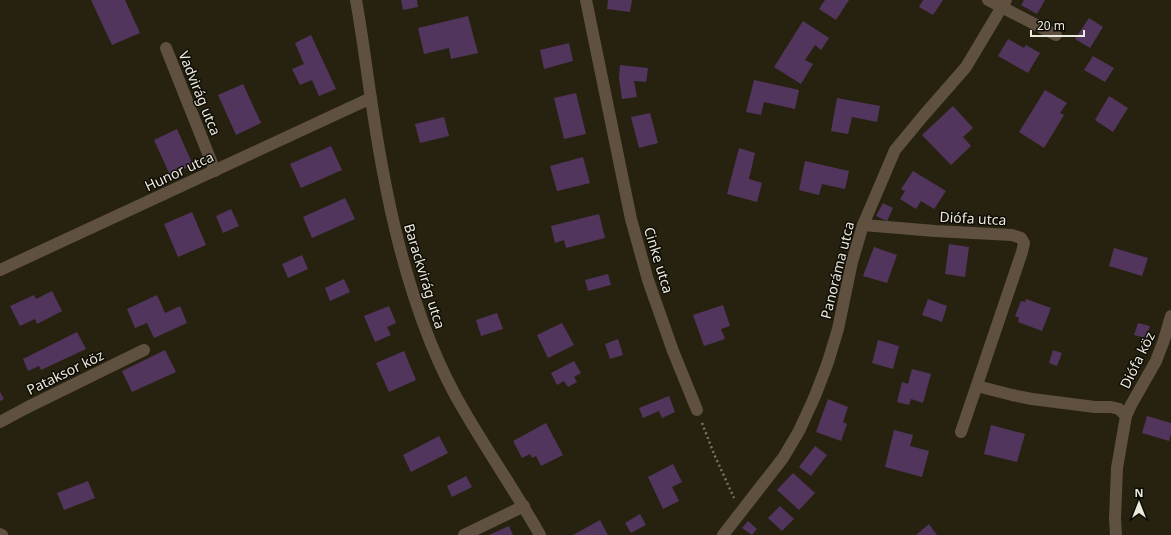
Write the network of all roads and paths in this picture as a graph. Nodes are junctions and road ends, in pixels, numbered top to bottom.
1 (356, 0) edge
2 (586, 0) edge
3 (988, 0) edge
4 (1004, 4) edge
5 (1056, 35) dead end
6 (166, 48) dead end
7 (371, 98) junction
8 (215, 171) junction
9 (863, 225) junction
10 (0, 270) edge
11 (1171, 316) edge
12 (144, 350) dead end
13 (977, 386) junction
14 (697, 410) joint
15 (1126, 416) junction
16 (0, 422) edge
17 (961, 432) dead end
18 (524, 506) junction
19 (735, 518) junction
20 (464, 535) edge
21 (540, 535) edge
22 (723, 535) edge
23 (1116, 535) edge

1 - 7 street, Barackvirág utca
2 - 14 street, Cinke utca
3 - 4 street
4 - 5 street
4 - 9 street, Panoráma utca
6 - 8 street, Vadvirág utca
7 - 8 street, Hunor utca
7 - 18 street, Barackvirág utca
8 - 10 street, Hunor utca
9 - 13 street, Diófa utca
9 - 19 street, Panoráma utca
11 - 15 street, Diófa köz
12 - 16 street, Pataksor köz
13 - 15 street
13 - 17 street, Diófa utca
14 - 19 path
15 - 23 street
18 - 20 street
18 - 21 street, Barackvirág utca
19 - 22 street, Panoráma utca

